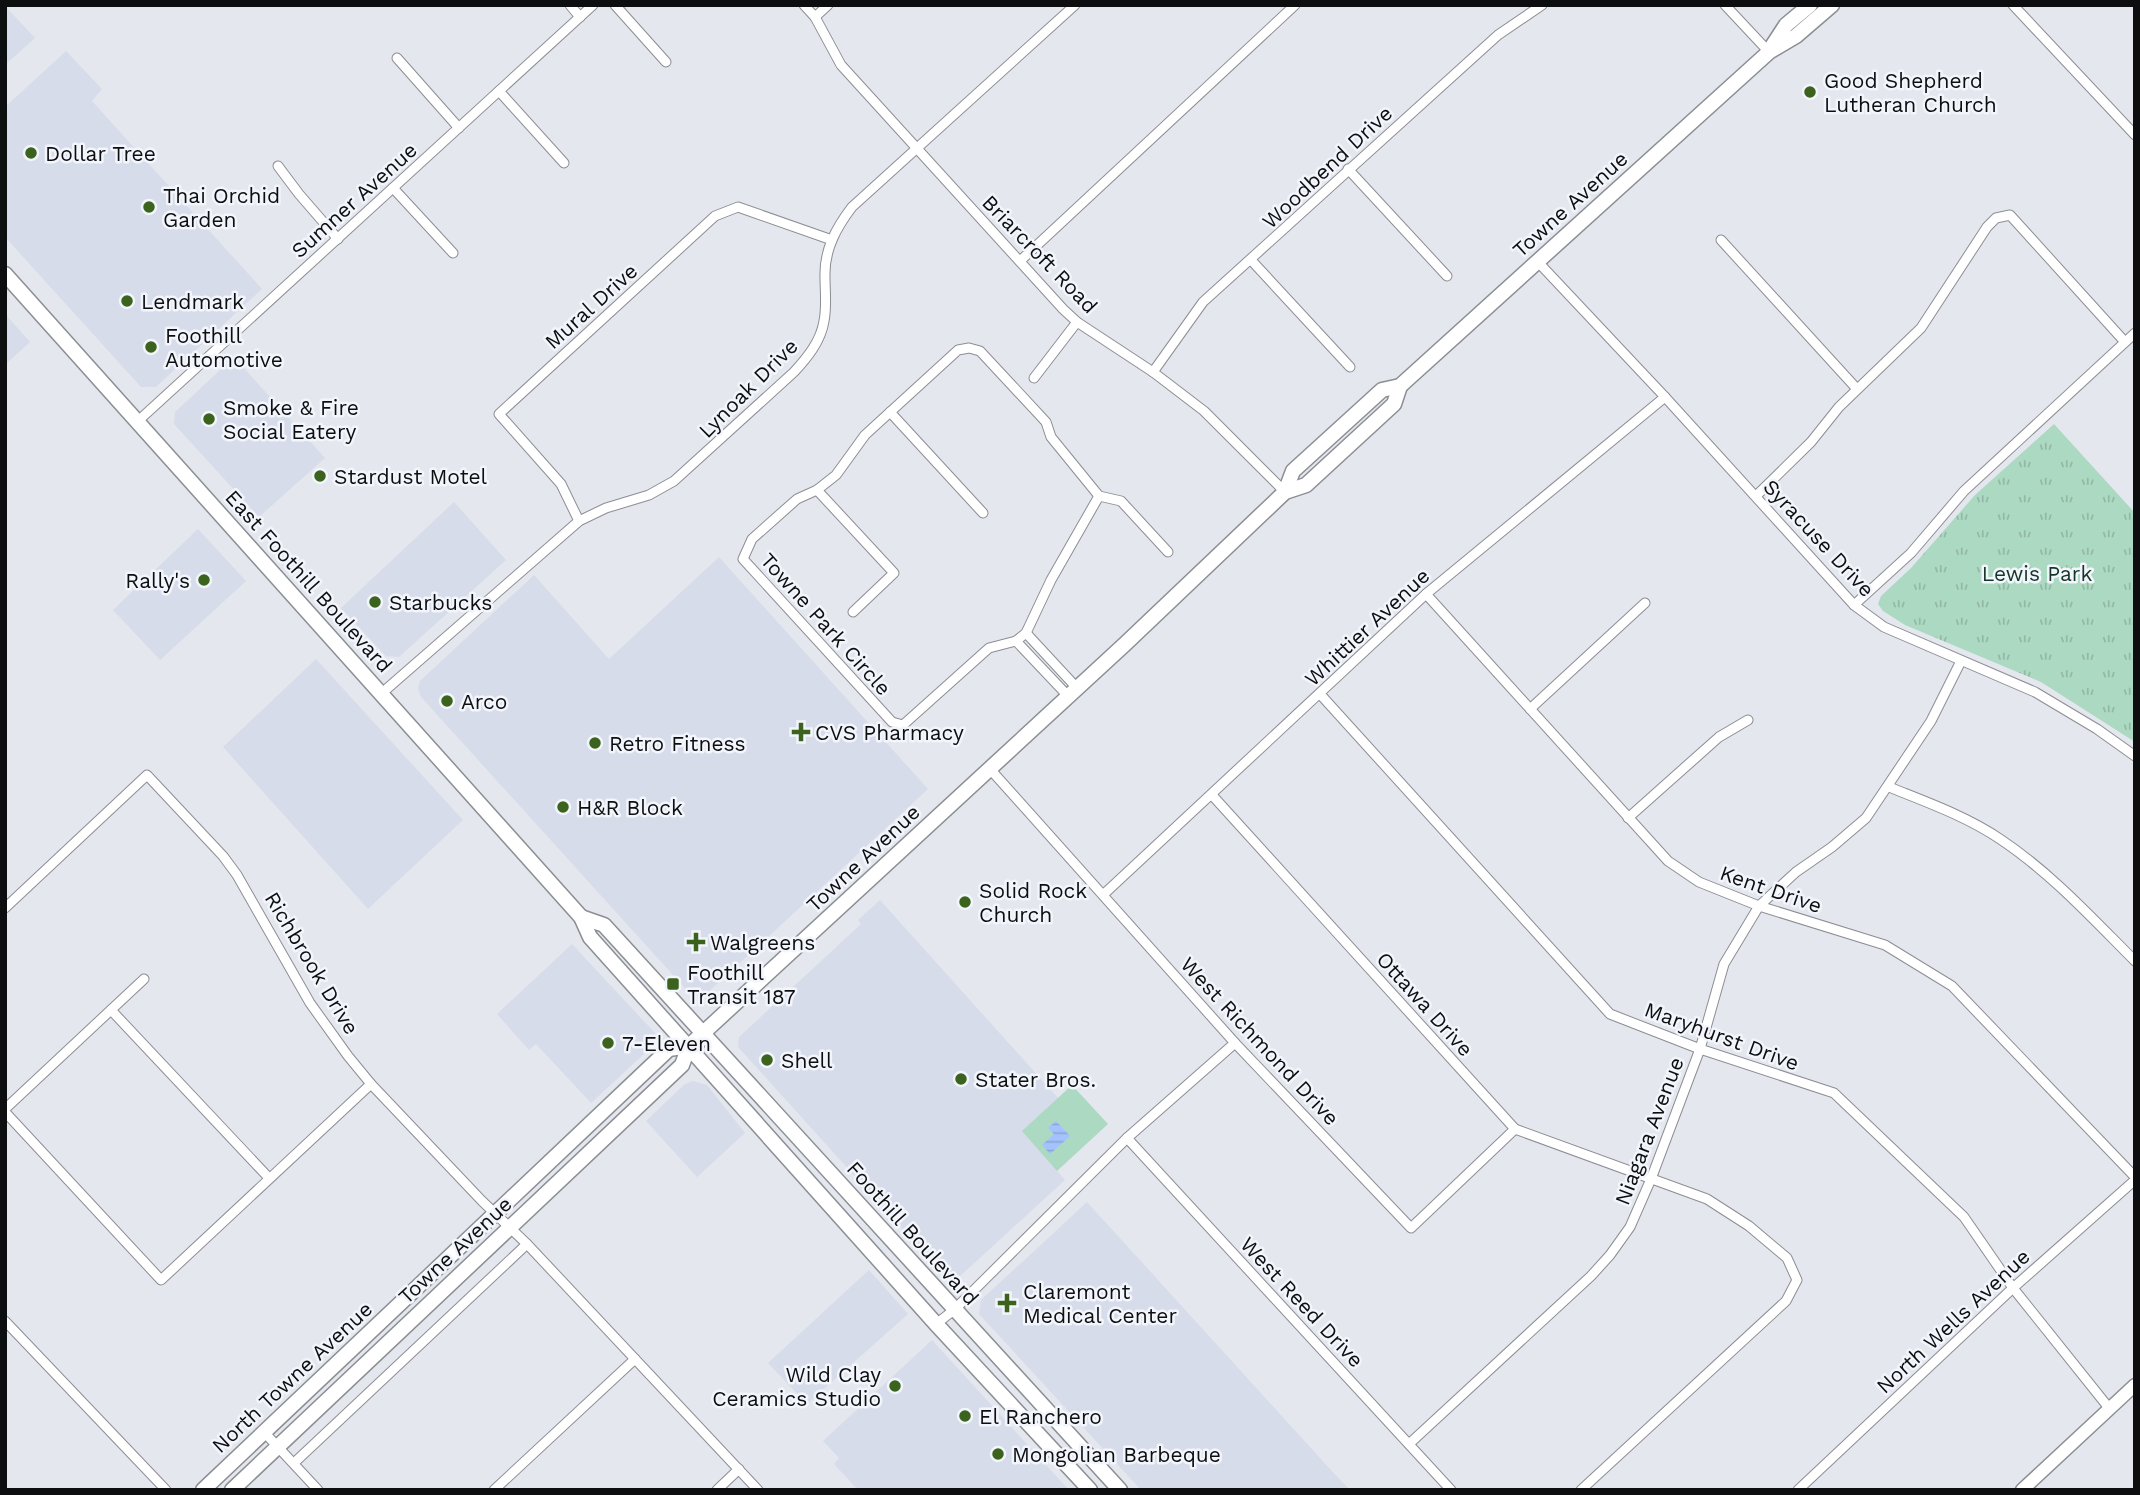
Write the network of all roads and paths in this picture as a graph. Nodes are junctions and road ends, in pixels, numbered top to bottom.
1 (570, 5) edge
2 (593, 5) edge
3 (615, 5) edge
4 (804, 5) edge
5 (828, 5) edge
6 (1075, 5) edge
7 (1295, 5) edge
8 (1542, 5) edge
9 (1725, 5) edge
10 (1810, 5) edge
11 (1832, 5) edge
12 (2013, 5) edge
13 (580, 17) junction
14 (815, 17) junction
15 (1769, 52) junction
16 (397, 58) dead end
17 (666, 62) dead end
18 (499, 91) junction
19 (459, 128) junction
20 (2135, 135) edge
21 (917, 148) junction
22 (564, 163) dead end
23 (278, 166) dead end
24 (1348, 169) junction
25 (393, 188) junction
26 (338, 239) junction
27 (832, 240) junction
28 (1721, 240) dead end
29 (453, 253) dead end
30 (1251, 260) junction
31 (1020, 261) junction
32 (1538, 262) junction
33 (5, 274) edge
34 (1447, 276) dead end
35 (1077, 322) junction
36 (2135, 333) edge
37 (2125, 342) junction
38 (1350, 367) dead end
39 (1153, 372) junction
40 (1034, 378) dead end
41 (1857, 389) junction
42 (1665, 397) junction
43 (890, 411) junction
44 (138, 421) junction
45 (817, 490) junction
46 (1285, 492) junction
47 (1100, 496) junction
48 (1756, 496) junction
49 (983, 513) dead end
50 (579, 520) junction
51 (1168, 552) dead end
52 (1426, 594) junction
53 (1645, 603) dead end
54 (1854, 605) junction
55 (853, 612) dead end
56 (1026, 633) junction
57 (1016, 641) junction
58 (1961, 661) junction
59 (1072, 692) junction
60 (382, 693) junction
61 (1320, 694) junction
62 (1530, 709) junction
63 (1748, 720) dead end
64 (2135, 756) edge
65 (990, 769) junction
66 (1889, 786) junction
67 (1212, 795) junction
68 (1628, 818) junction
69 (1104, 894) junction
70 (1759, 906) junction
71 (5, 908) edge
72 (581, 917) junction
73 (2135, 961) edge
74 (144, 979) dead end
75 (111, 1010) junction
76 (704, 1034) junction
77 (1235, 1043) junction
78 (689, 1046) junction
79 (1700, 1049) junction
80 (371, 1084) junction
81 (5, 1111) edge
82 (1515, 1129) junction
83 (1127, 1138) junction
84 (269, 1178) junction
85 (2135, 1178) edge
86 (1651, 1179) junction
87 (494, 1214) junction
88 (509, 1228) junction
89 (527, 1244) junction
90 (2013, 1288) junction
91 (954, 1310) junction
92 (5, 1321) edge
93 (936, 1324) junction
94 (635, 1359) junction
95 (2135, 1385) edge
96 (2109, 1409) junction
97 (264, 1432) junction
98 (1409, 1444) junction
99 (278, 1447) junction
100 (294, 1463) junction
101 (739, 1469) junction
102 (166, 1490) edge
103 (203, 1490) edge
104 (232, 1490) edge
105 (318, 1490) edge
106 (494, 1490) edge
107 (717, 1490) edge
108 (758, 1490) edge
109 (1090, 1490) edge
110 (1120, 1490) edge
111 (1451, 1490) edge
112 (1581, 1490) edge
113 (1798, 1490) edge
114 (2022, 1490) edge

1 - 13 street
2 - 13 street, Sumner Avenue
3 - 17 street
4 - 14 street, Briarcroft Road
5 - 14 street
6 - 21 street, Lynoak Drive
7 - 31 street
8 - 24 street, Woodbend Drive
9 - 15 street
10 - 15 main road, Towne Avenue
11 - 15 main road, Towne Avenue
12 - 20 street
13 - 18 street, Sumner Avenue
14 - 21 street, Briarcroft Road
15 - 32 main road, Towne Avenue
16 - 19 street
18 - 19 street, Sumner Avenue
18 - 22 street
19 - 25 street, Sumner Avenue
21 - 27 street, Lynoak Drive
21 - 31 street, Briarcroft Road
23 - 26 street
24 - 30 street, Woodbend Drive
24 - 34 street
25 - 26 street, Sumner Avenue
25 - 29 street
26 - 44 street, Sumner Avenue
27 - 50 street, Lynoak Drive
27 - 50 street, Mural Drive
28 - 41 street
30 - 38 street
30 - 39 street, Woodbend Drive
31 - 35 street, Briarcroft Road
32 - 42 street, Syracuse Drive
32 - 46 main road, Towne Avenue
33 - 44 main road, East Foothill Boulevard
35 - 39 street, Briarcroft Road
35 - 40 street
36 - 37 street
37 - 41 street
37 - 54 street
39 - 46 street, Briarcroft Road
41 - 48 street
42 - 48 street, Syracuse Drive
42 - 52 street, Whittier Avenue
43 - 45 street, Towne Park Circle
43 - 47 street, Towne Park Circle
43 - 49 street
44 - 60 main road, East Foothill Boulevard
45 - 55 street
45 - 57 street, Towne Park Circle
46 - 59 main road, Towne Avenue
47 - 51 street
47 - 56 street, Towne Park Circle
48 - 54 street, Syracuse Drive
50 - 60 street, Lynoak Drive
52 - 61 street, Whittier Avenue
52 - 62 street, Kent Drive
53 - 62 street
54 - 58 street, Syracuse Drive
56 - 57 street, Towne Park Circle
56 - 59 street
57 - 59 street
58 - 64 street, Syracuse Drive
58 - 66 street, Niagara Avenue
59 - 65 main road, Towne Avenue
60 - 72 main road, East Foothill Boulevard
61 - 67 street, Whittier Avenue
61 - 79 street, Maryhurst Drive
62 - 68 street, Kent Drive
63 - 68 street
65 - 69 street, West Richmond Drive
65 - 76 main road, Towne Avenue
66 - 70 street, Niagara Avenue
66 - 73 street
67 - 69 street, Whittier Avenue
67 - 82 street, Ottawa Drive
68 - 70 street, Kent Drive
69 - 77 street, West Richmond Drive
70 - 79 street, Niagara Avenue
70 - 85 street, Kent Drive
71 - 80 street, Richbrook Drive
72 - 76 main road, East Foothill Boulevard
72 - 78 main road, East Foothill Boulevard
74 - 75 street
75 - 81 street
75 - 84 street
76 - 78 main road, Towne Avenue
76 - 91 main road, Foothill Boulevard
77 - 82 street, West Richmond Drive
77 - 83 street
78 - 87 main road, North Towne Avenue
78 - 88 main road, Towne Avenue
78 - 93 main road, Foothill Boulevard
79 - 86 street, Niagara Avenue
79 - 90 street, Maryhurst Drive
80 - 84 street
80 - 87 street, Richbrook Drive
81 - 84 street
82 - 86 street, Ottawa Drive
83 - 91 street
83 - 98 street, West Reed Drive
85 - 90 street, North Wells Avenue
86 - 98 street, Niagara Avenue
86 - 112 street, Ottawa Drive
87 - 88 street, Richbrook Drive
87 - 97 main road, North Towne Avenue
88 - 89 street, Richbrook Drive
88 - 99 main road, Towne Avenue
89 - 94 street, Richbrook Drive
89 - 100 street
90 - 96 street, Maryhurst Drive
90 - 113 street, North Wells Avenue
91 - 93 street
91 - 110 main road, Foothill Boulevard
92 - 102 street
93 - 109 main road, Foothill Boulevard
94 - 101 street, Richbrook Drive
94 - 106 street
95 - 96 main road
96 - 114 main road
97 - 99 street
97 - 103 main road, North Towne Avenue
98 - 111 street, West Reed Drive
99 - 100 street
99 - 104 main road, Towne Avenue
100 - 105 street
101 - 107 street
101 - 108 street, Richbrook Drive

